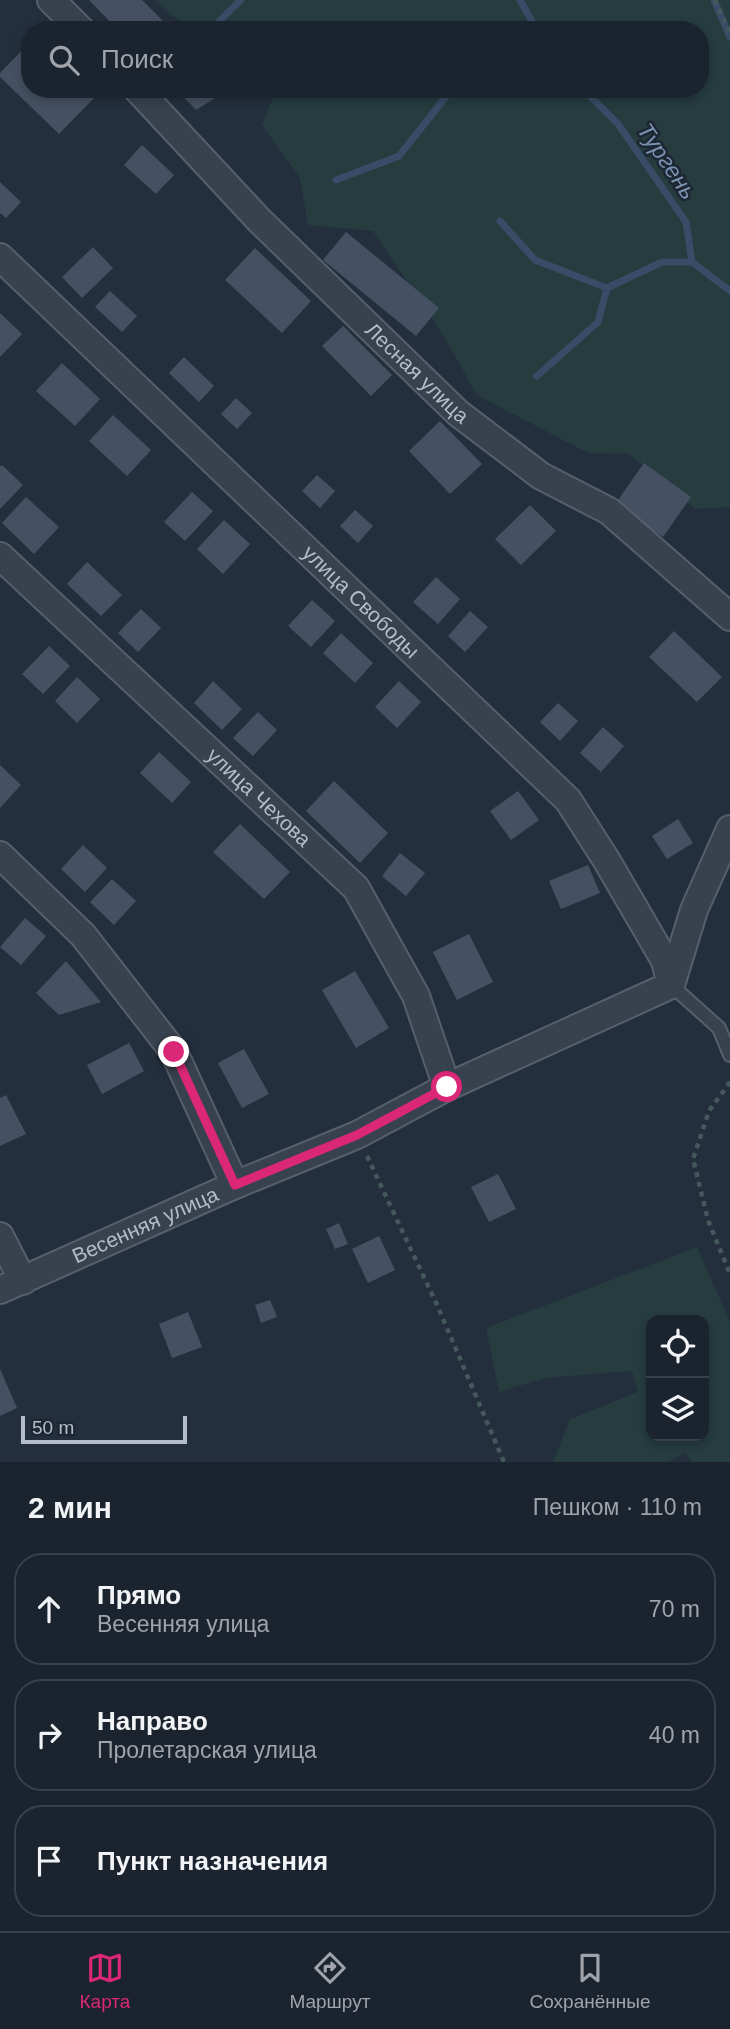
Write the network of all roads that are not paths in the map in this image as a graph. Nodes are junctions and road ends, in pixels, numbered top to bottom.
1 (51, 0) edge
2 (72, 21) edge
3 (145, 98) edge
4 (0, 257) edge
5 (0, 556) edge
6 (730, 617) edge
7 (730, 829) edge
8 (0, 855) edge
9 (671, 985) junction
10 (730, 1055) edge
11 (447, 1087) junction
12 (235, 1185) junction
13 (0, 1236) edge
14 (11, 1286) edge

1 - 2 street
3 - 6 street, Лесная улица
4 - 9 street, улица Свободы
5 - 11 street, улица Чехова
7 - 9 street
8 - 12 street
9 - 10 lane
9 - 11 street, Весенняя улица
11 - 12 street, Весенняя улица
12 - 14 street, Весенняя улица
13 - 14 street

